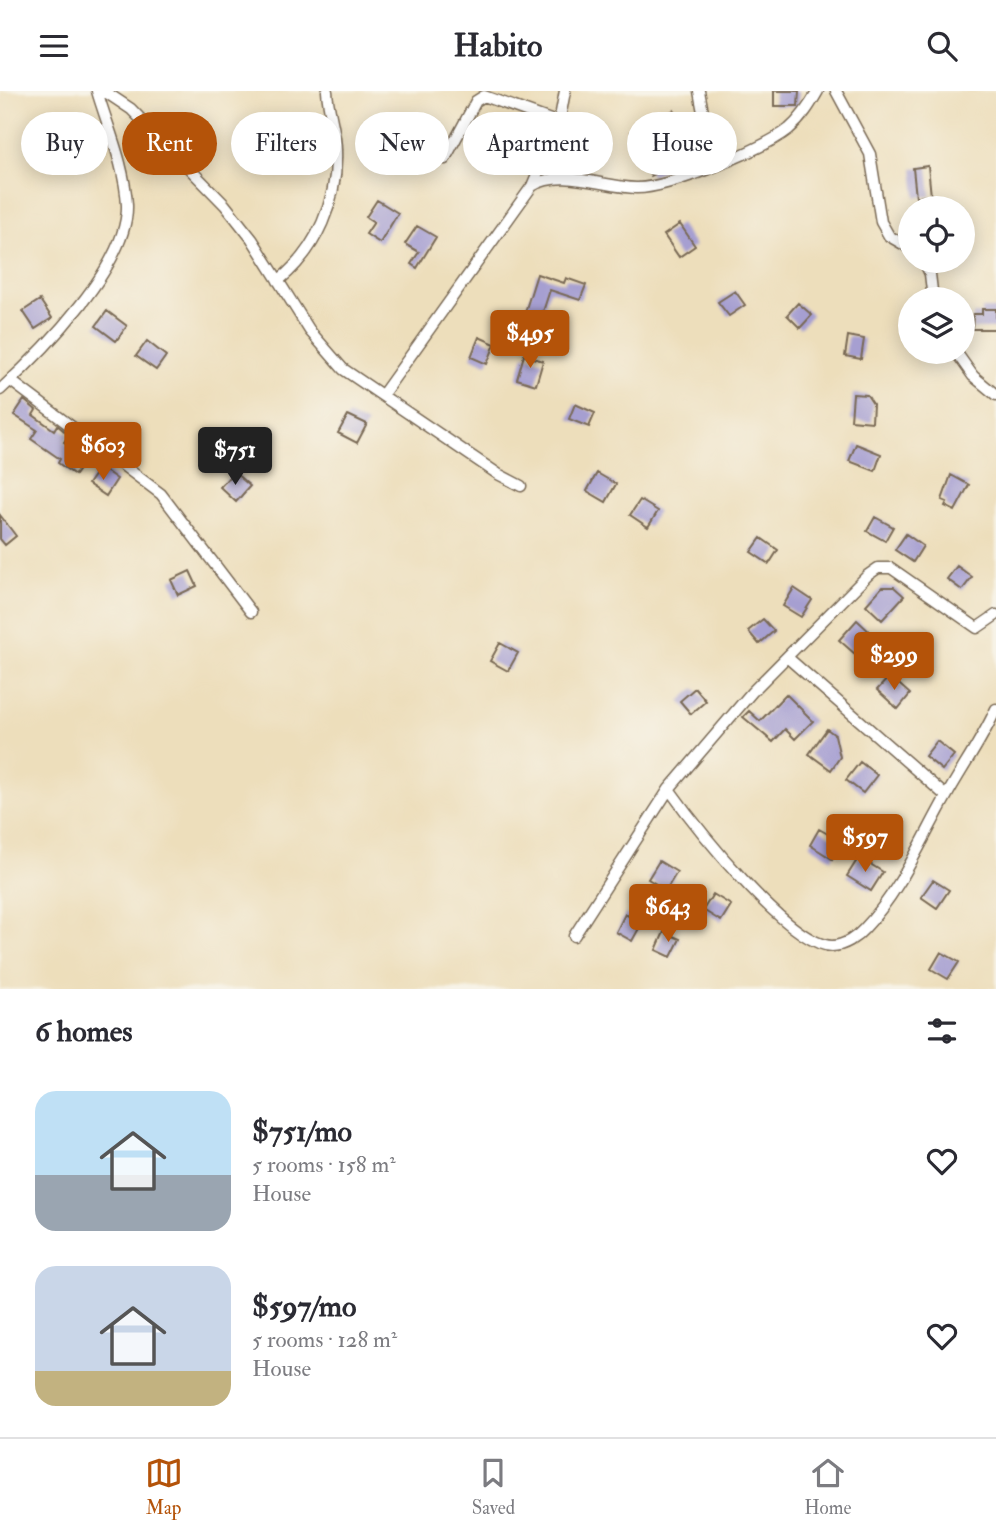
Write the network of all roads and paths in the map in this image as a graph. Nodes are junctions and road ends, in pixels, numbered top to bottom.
1 (97, 91) edge
2 (104, 91) edge
3 (327, 91) edge
4 (565, 91) edge
5 (699, 91) edge
6 (818, 91) edge
7 (836, 91) edge
8 (470, 112) edge
9 (529, 112) edge
10 (561, 112) edge
11 (703, 112) edge
12 (463, 125) edge
13 (449, 152) edge
14 (737, 155) edge
15 (537, 175) edge
16 (687, 175) edge
17 (551, 177) joint
18 (532, 186) junction
19 (898, 241) edge
20 (278, 281) junction
21 (964, 364) edge
22 (10, 381) junction
23 (0, 390) edge
24 (383, 394) junction
25 (996, 395) edge
26 (521, 486) dead end
27 (251, 613) dead end
28 (996, 615) edge
29 (788, 658) junction
30 (996, 709) edge
31 (669, 789) junction
32 (946, 796) junction
33 (573, 936) dead end

1 - 22 street
2 - 20 street
3 - 20 street
4 - 10 street
5 - 11 street
6 - 14 street
7 - 19 street
8 - 9 street
12 - 13 street
15 - 18 street
16 - 17 street
17 - 18 street
18 - 24 street
20 - 24 street
21 - 25 street
22 - 23 street
22 - 27 street
24 - 26 street
28 - 29 street
29 - 31 street
29 - 32 street
30 - 32 street
31 - 32 street
31 - 33 street

